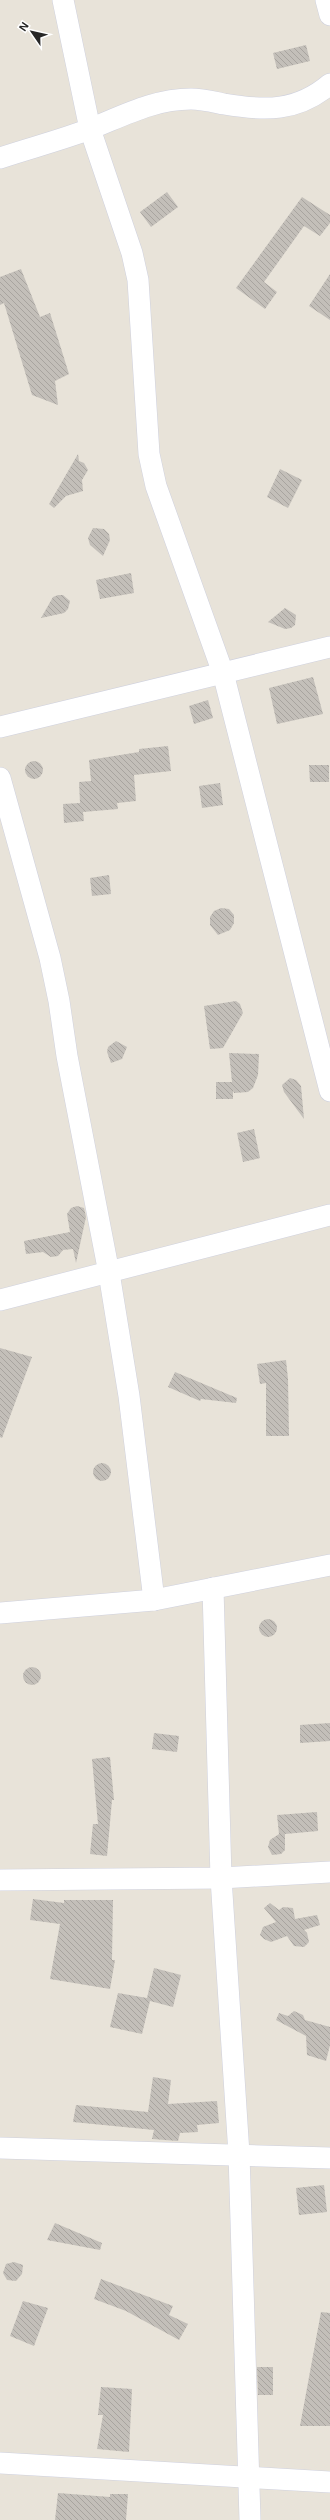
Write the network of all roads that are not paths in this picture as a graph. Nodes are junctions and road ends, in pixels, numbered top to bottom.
1 (62, 0) edge
2 (326, 0) edge
3 (330, 15) edge
4 (330, 84) edge
5 (90, 129) junction
6 (0, 158) edge
7 (330, 647) edge
8 (222, 673) junction
9 (0, 727) edge
10 (0, 778) edge
11 (330, 1091) edge
12 (330, 1216) edge
13 (110, 1273) junction
14 (0, 1300) edge
15 (330, 1565) edge
16 (213, 1588) junction
17 (154, 1600) junction
18 (0, 1613) edge
19 (330, 1872) edge
20 (221, 1878) junction
21 (0, 1880) edge
22 (0, 2148) edge
23 (239, 2154) junction
24 (330, 2158) edge
25 (0, 2463) edge
26 (249, 2477) junction
27 (330, 2482) edge
28 (250, 2520) edge

1 - 5 street
2 - 3 street
4 - 5 street
5 - 6 street
5 - 8 street
7 - 8 street
8 - 9 street
8 - 11 street
10 - 13 street
12 - 13 street
13 - 14 street
13 - 17 street
15 - 16 street
16 - 17 street
16 - 20 street
17 - 18 street
19 - 20 street
20 - 21 street
20 - 23 street
22 - 23 street
23 - 24 street
23 - 26 street
25 - 26 street
26 - 27 street
26 - 28 street

